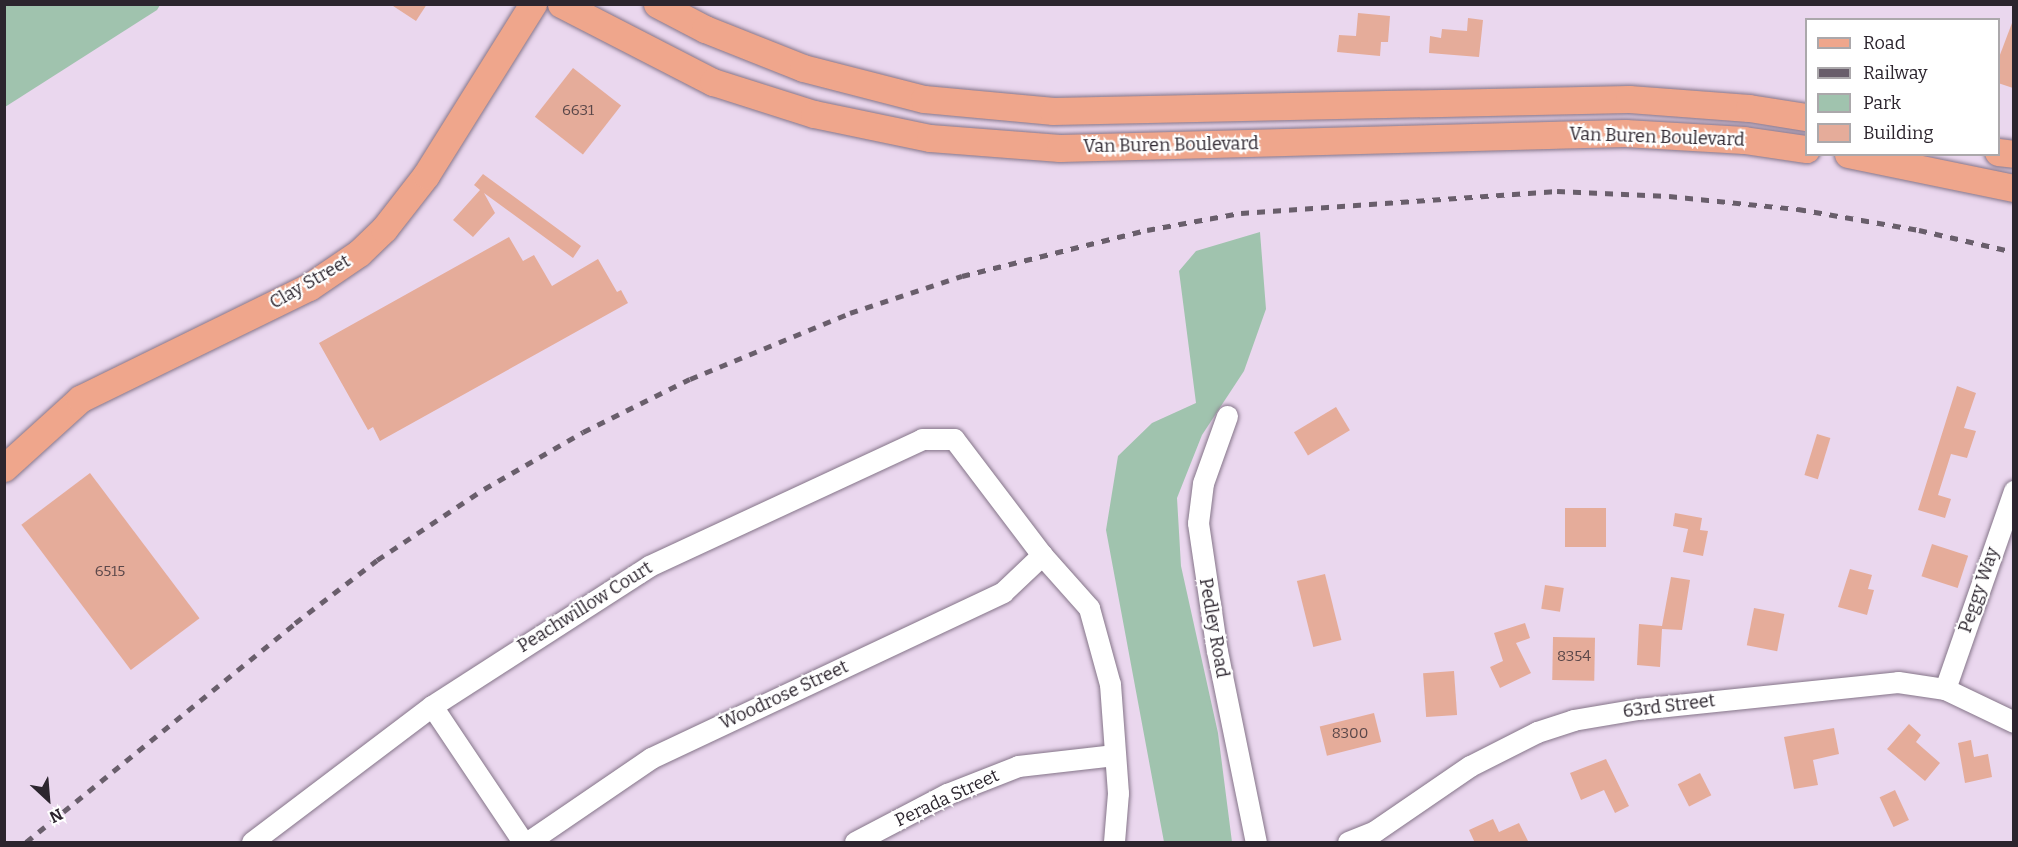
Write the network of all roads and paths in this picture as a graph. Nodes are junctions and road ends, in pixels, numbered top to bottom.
1 (533, 4) edge
2 (561, 4) edge
3 (657, 4) edge
4 (1805, 117) edge
5 (1805, 149) edge
6 (1858, 156) edge
7 (2013, 188) edge
8 (1227, 416) dead end
9 (4, 468) edge
10 (2013, 491) edge
11 (1042, 555) junction
12 (1945, 689) junction
13 (432, 706) junction
14 (2013, 722) edge
15 (1114, 755) junction
16 (252, 843) edge
17 (526, 843) edge
18 (855, 843) edge
19 (1114, 843) edge
20 (1256, 843) edge
21 (1348, 843) edge

1 - 9 main road, Clay Street
2 - 5 main road, Van Buren Boulevard
3 - 4 main road, Van Buren Boulevard
6 - 7 main road
8 - 20 street, Pedley Road
10 - 12 street, Peggy Way
11 - 13 street, Peachwillow Court
11 - 15 street
11 - 17 street, Woodrose Street
12 - 14 street, 63rd Street
12 - 21 street, 63rd Street
13 - 16 street, Peachwillow Court
13 - 17 street
15 - 18 street, Perada Street
15 - 19 street

